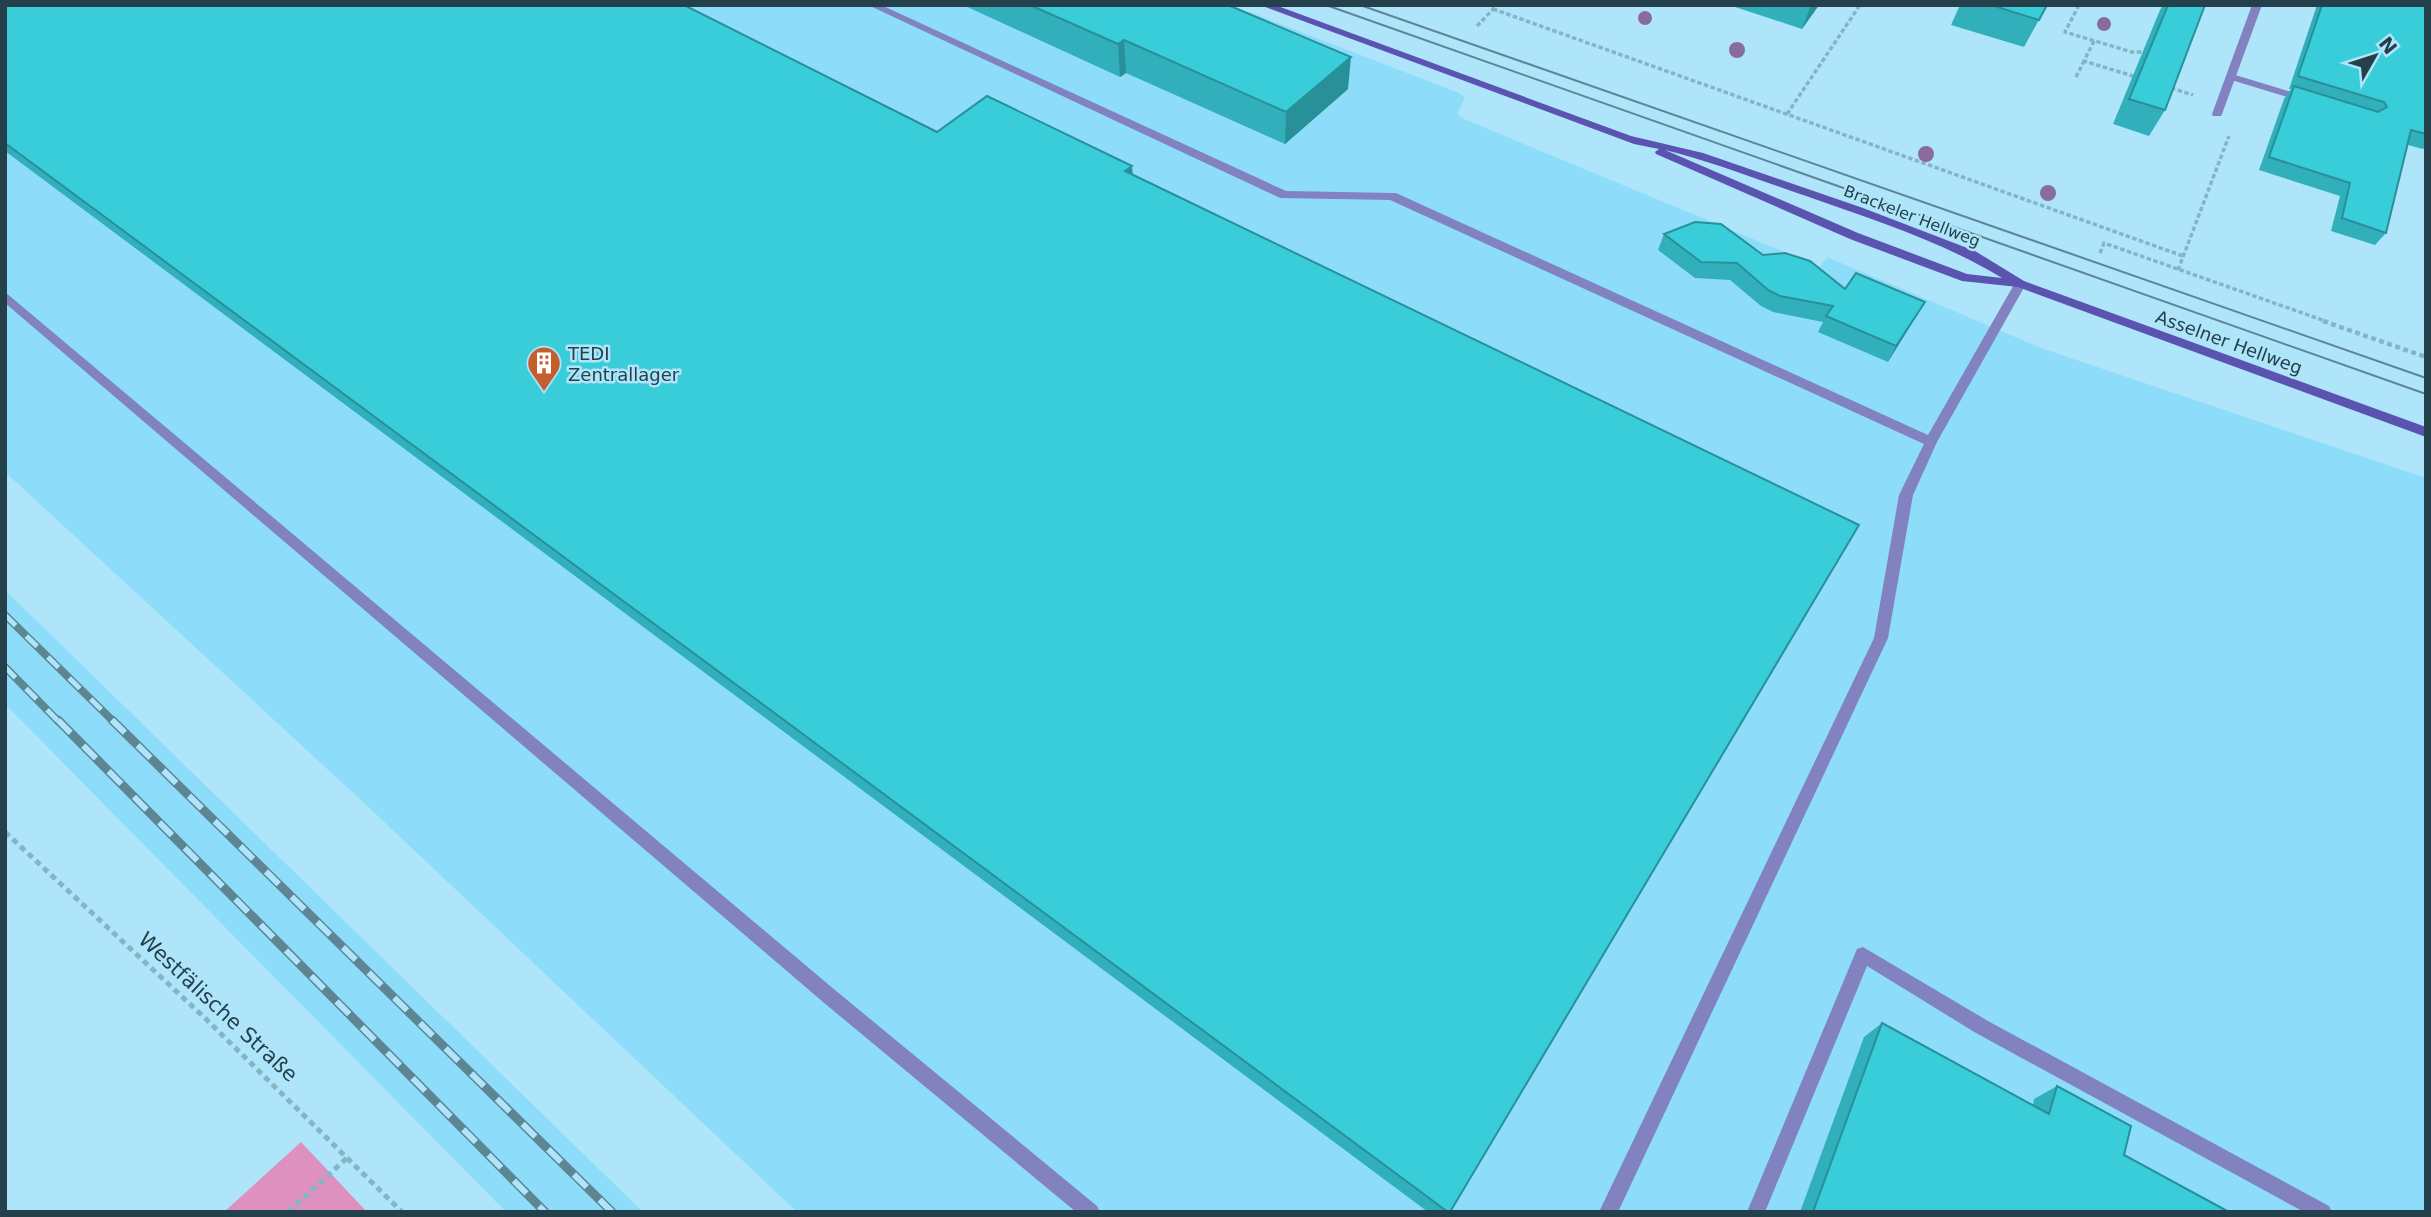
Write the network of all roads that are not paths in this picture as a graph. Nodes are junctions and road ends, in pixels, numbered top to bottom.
1 (873, 5) edge
2 (1265, 5) edge
3 (2257, 5) edge
4 (2232, 78) junction
5 (2319, 104) edge
6 (2218, 113) road end
7 (1632, 139) junction
8 (2020, 284) junction
9 (5, 296) edge
10 (2426, 432) edge
11 (1931, 442) junction
12 (1091, 1212) edge
13 (1608, 1212) edge
14 (1756, 1212) edge
15 (2323, 1212) edge

1 - 11 street
2 - 7 main road, Brackeler Hellweg
3 - 4 street
4 - 5 street
4 - 6 street
7 - 8 main road, Brackeler Hellweg
7 - 8 main road, Brackeler Hellweg
8 - 10 main road, Asselner Hellweg
8 - 11 street
9 - 12 street
11 - 13 street
14 - 15 street

